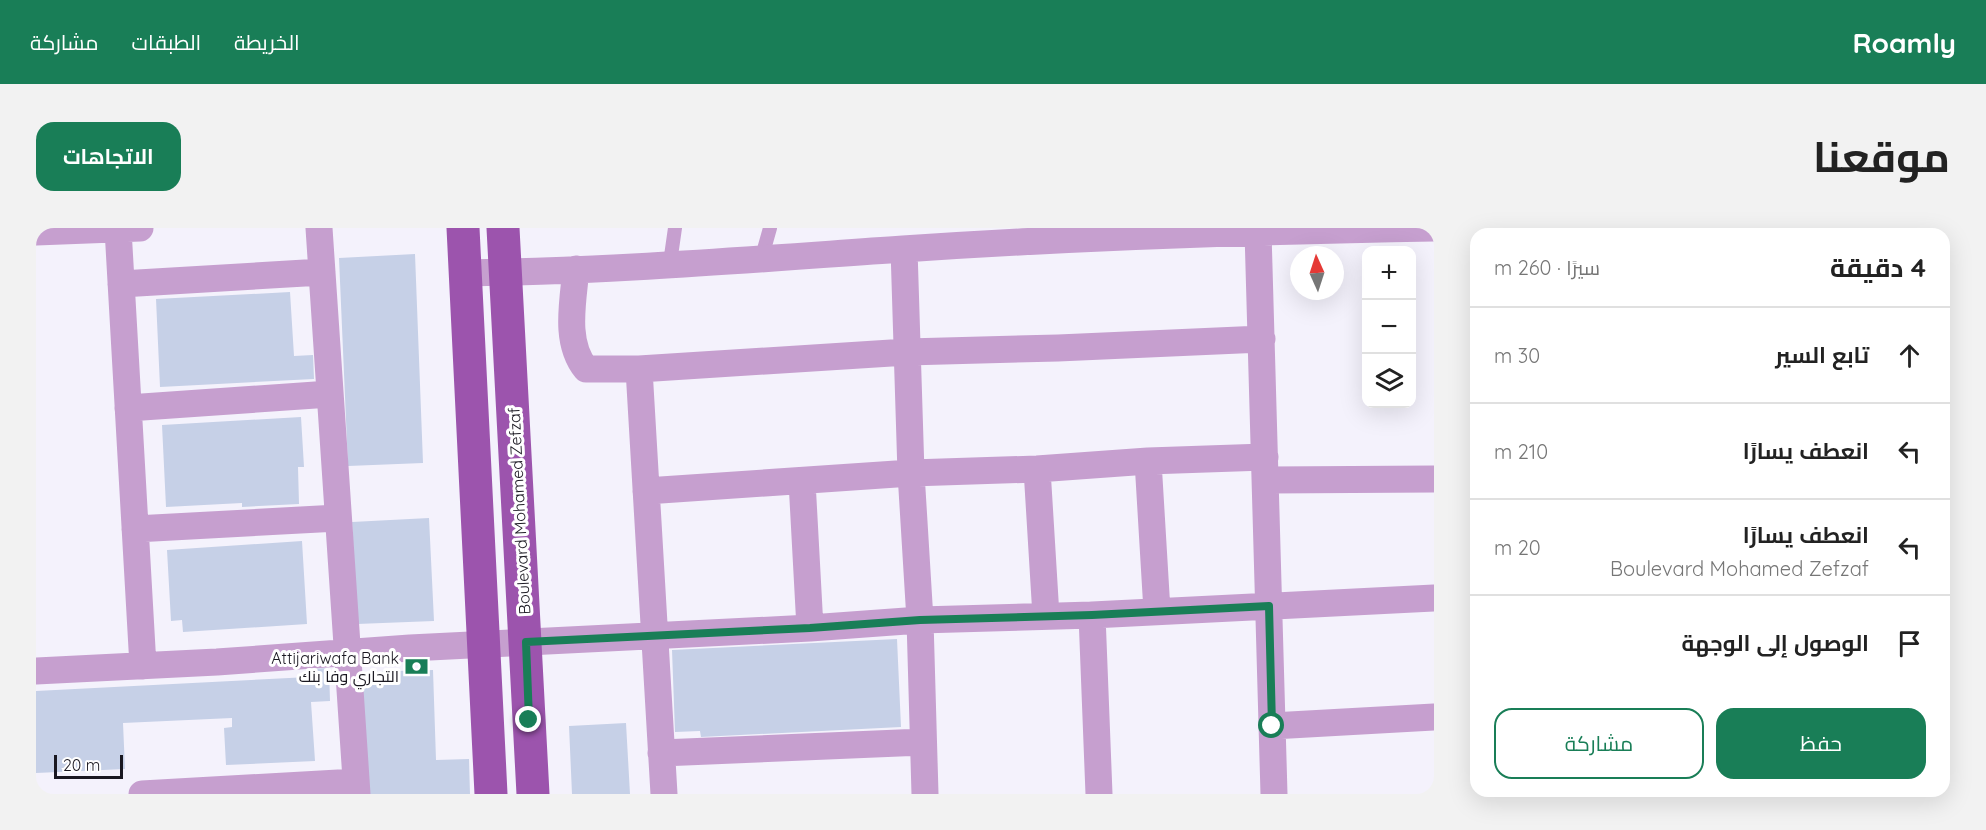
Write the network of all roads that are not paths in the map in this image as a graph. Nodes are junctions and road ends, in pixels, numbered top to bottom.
1 (140, 228) edge
2 (319, 228) edge
3 (463, 228) edge
4 (503, 228) edge
5 (675, 228) edge
6 (770, 228) edge
7 (1434, 228) edge
8 (118, 229) edge
9 (1258, 231) junction
10 (36, 232) edge
11 (904, 249) junction
12 (761, 260) junction
13 (670, 263) junction
14 (576, 269) junction
15 (322, 272) junction
16 (505, 272) junction
17 (465, 273) junction
18 (121, 284) junction
19 (1262, 339) junction
20 (907, 352) junction
21 (639, 369) junction
22 (330, 394) junction
23 (128, 408) junction
24 (1148, 461) junction
25 (1265, 468) junction
26 (1038, 469) junction
27 (910, 473) junction
28 (1434, 479) edge
29 (802, 481) junction
30 (646, 491) junction
31 (338, 518) junction
32 (135, 529) junction
33 (1434, 598) edge
34 (1269, 606) junction
35 (1157, 611) junction
36 (1092, 615) junction
37 (1046, 616) junction
38 (920, 620) junction
39 (810, 628) junction
40 (654, 636) junction
41 (526, 642) junction
42 (483, 645) junction
43 (347, 652) junction
44 (143, 666) junction
45 (36, 671) edge
46 (1434, 717) edge
47 (1272, 726) junction
48 (923, 742) junction
49 (662, 753) junction
50 (357, 788) edge
51 (142, 794) edge
52 (491, 794) edge
53 (533, 794) edge
54 (664, 794) edge
55 (925, 794) edge
56 (1099, 794) edge
57 (1274, 794) edge

1 - 8 street
2 - 15 street
3 - 17 main road
4 - 16 main road, Boulevard Mohamed Zefzaf
5 - 13 lane
6 - 12 lane
7 - 9 street
8 - 10 street
8 - 18 street
9 - 11 street
9 - 19 street
11 - 12 street
11 - 20 street
12 - 13 street
13 - 14 street
14 - 16 street
14 - 21 street
15 - 18 street
15 - 22 street
16 - 17 street
16 - 41 main road, Boulevard Mohamed Zefzaf
17 - 42 main road
18 - 23 street
19 - 20 street
19 - 25 street
20 - 21 street
20 - 27 street
21 - 30 street
22 - 23 street
22 - 31 street
23 - 32 street
24 - 25 street
24 - 26 street
24 - 35 street
25 - 28 street
25 - 34 street
26 - 27 street
26 - 37 street
27 - 29 street
27 - 38 street
29 - 30 street
29 - 39 street
30 - 40 street
31 - 32 street
31 - 43 street
32 - 44 street
33 - 34 street
34 - 35 street
34 - 47 street
35 - 36 street
36 - 37 street
36 - 56 street
37 - 38 street
38 - 39 street
38 - 48 street
39 - 40 street
40 - 41 street
40 - 49 street
41 - 42 street
41 - 53 main road, Boulevard Mohamed Zefzaf
42 - 43 street
42 - 52 main road
43 - 44 street
43 - 50 street
44 - 45 street
46 - 47 street
47 - 57 street
48 - 49 street
48 - 55 street
49 - 54 street
50 - 51 street

